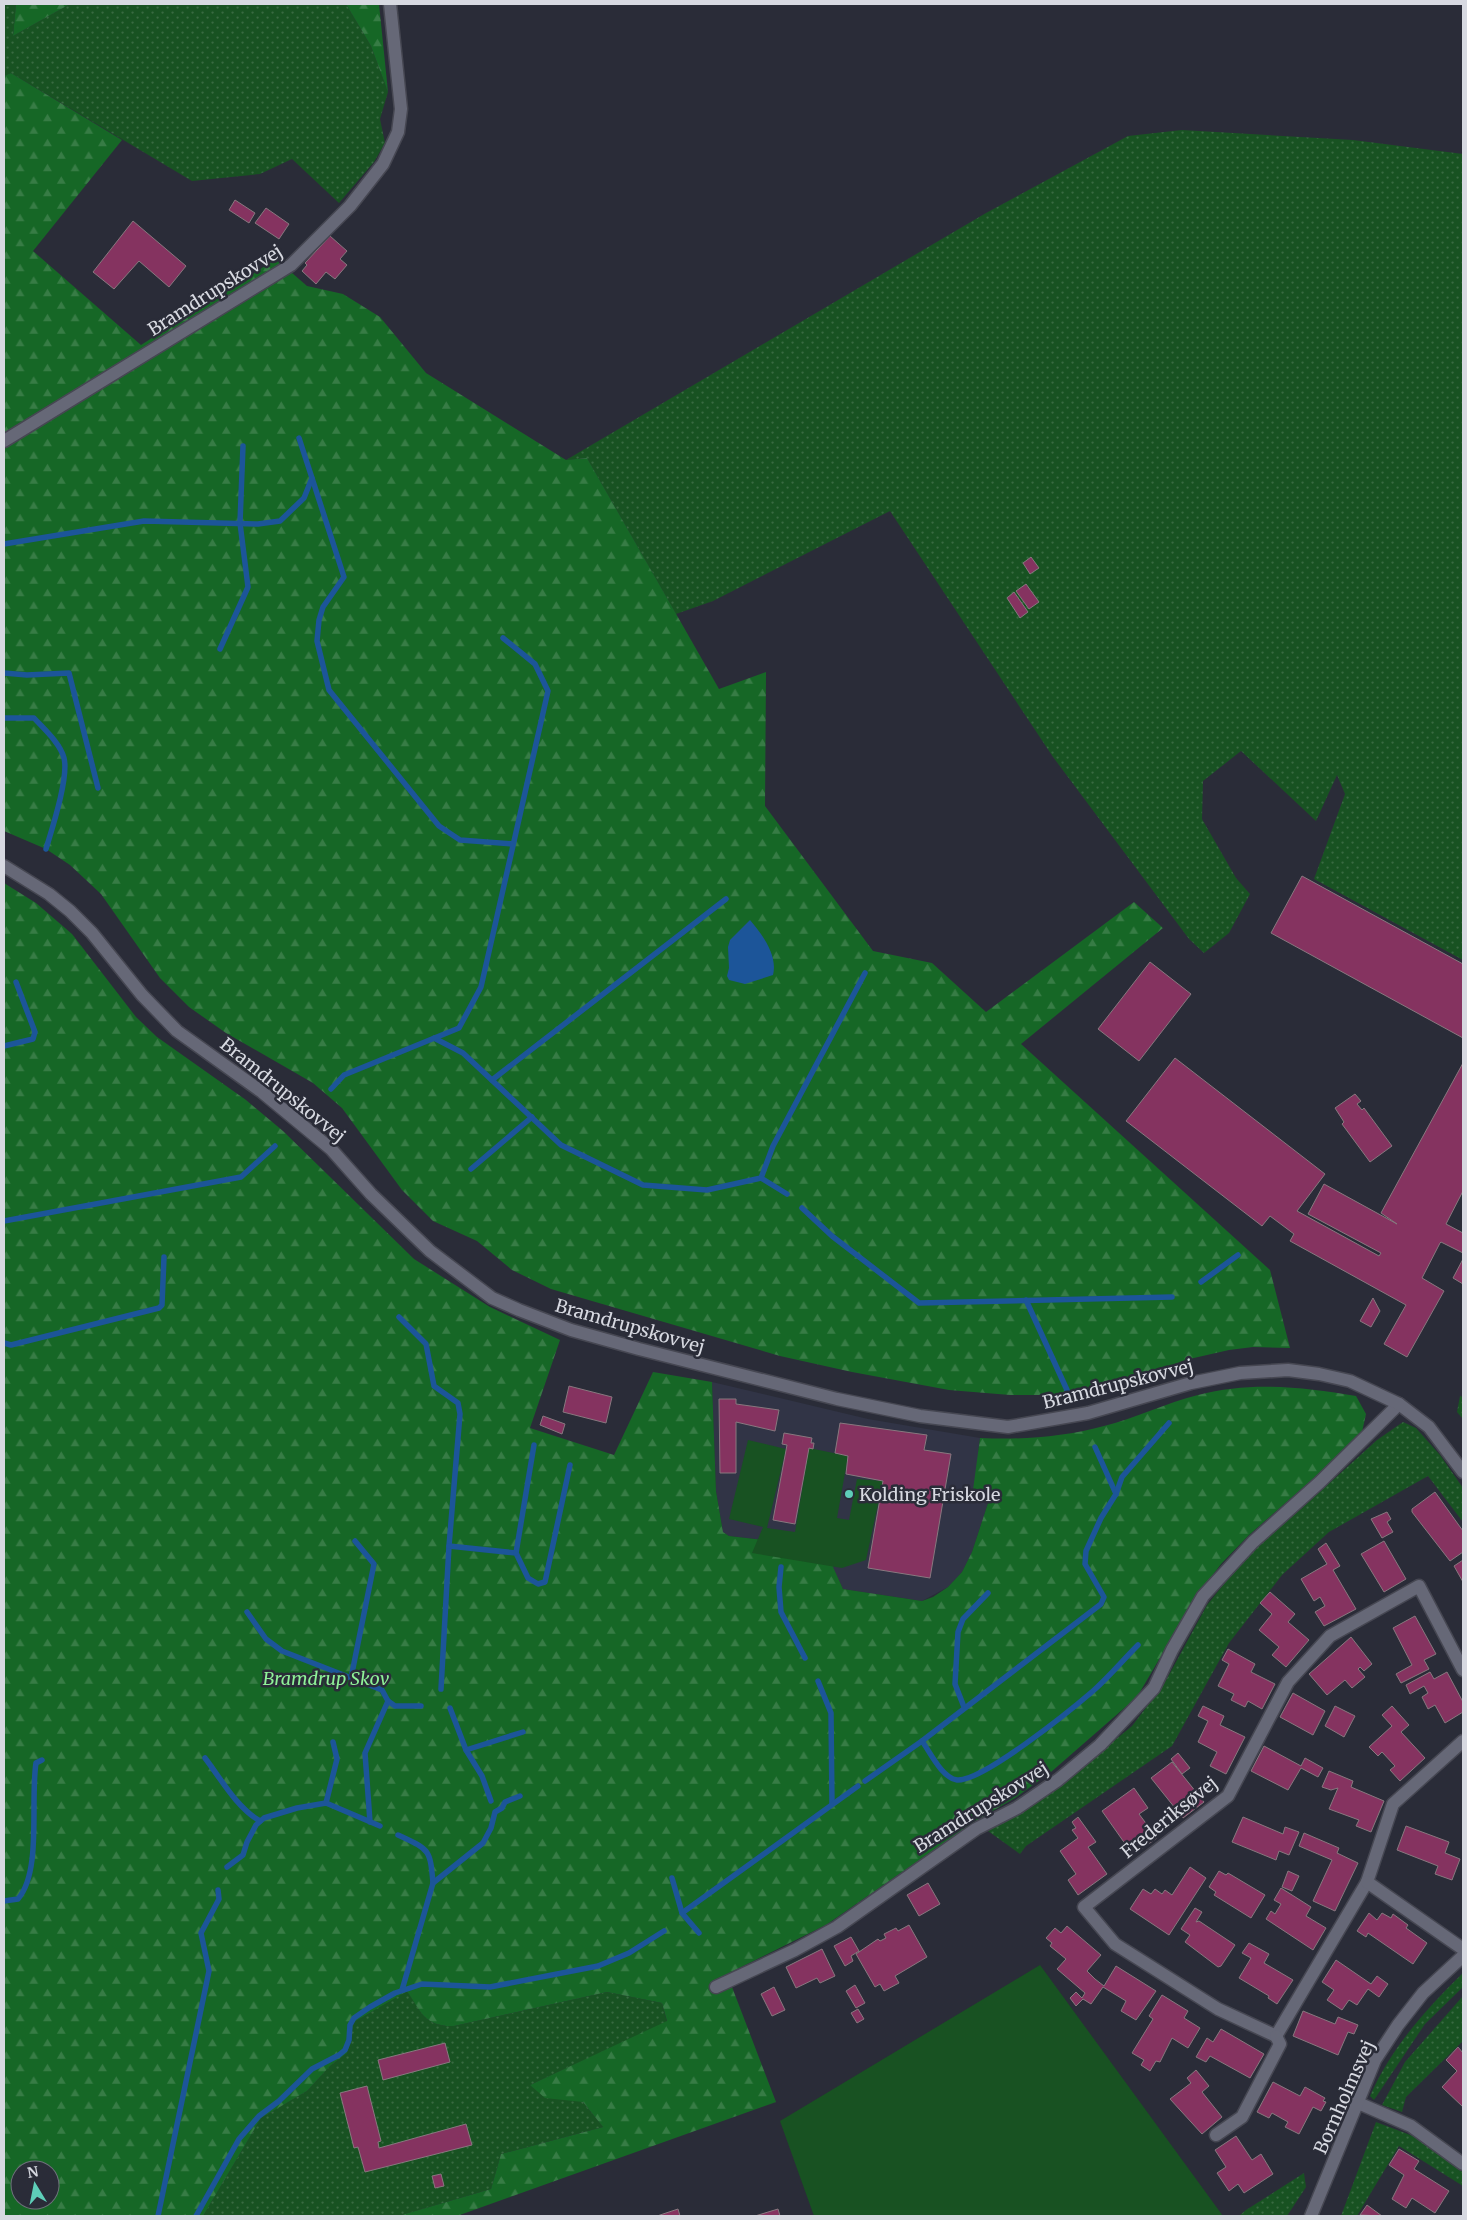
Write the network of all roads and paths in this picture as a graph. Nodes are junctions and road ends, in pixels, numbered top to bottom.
1 (390, 4) edge
2 (4, 441) edge
3 (4, 866) edge
4 (1398, 1404) junction
5 (1463, 1472) edge
6 (1463, 1670) edge
7 (1463, 1741) edge
8 (1367, 1882) junction
9 (1463, 1949) edge
10 (1463, 1956) edge
11 (716, 1987) dead end
12 (1276, 2036) junction
13 (1356, 2102) junction
14 (1216, 2135) dead end
15 (1463, 2164) edge
16 (1311, 2216) edge

1 - 2 street, Bramdrupskovvej
3 - 4 street, Bramdrupskovvej
4 - 5 street, Bramdrupskovvej
4 - 11 street, Bramdrupskovvej
6 - 12 street, Frederiksøvej
7 - 8 street
8 - 9 street
8 - 12 street
10 - 13 street, Bornholmsvej
12 - 14 street
13 - 15 street
13 - 16 street, Bornholmsvej

